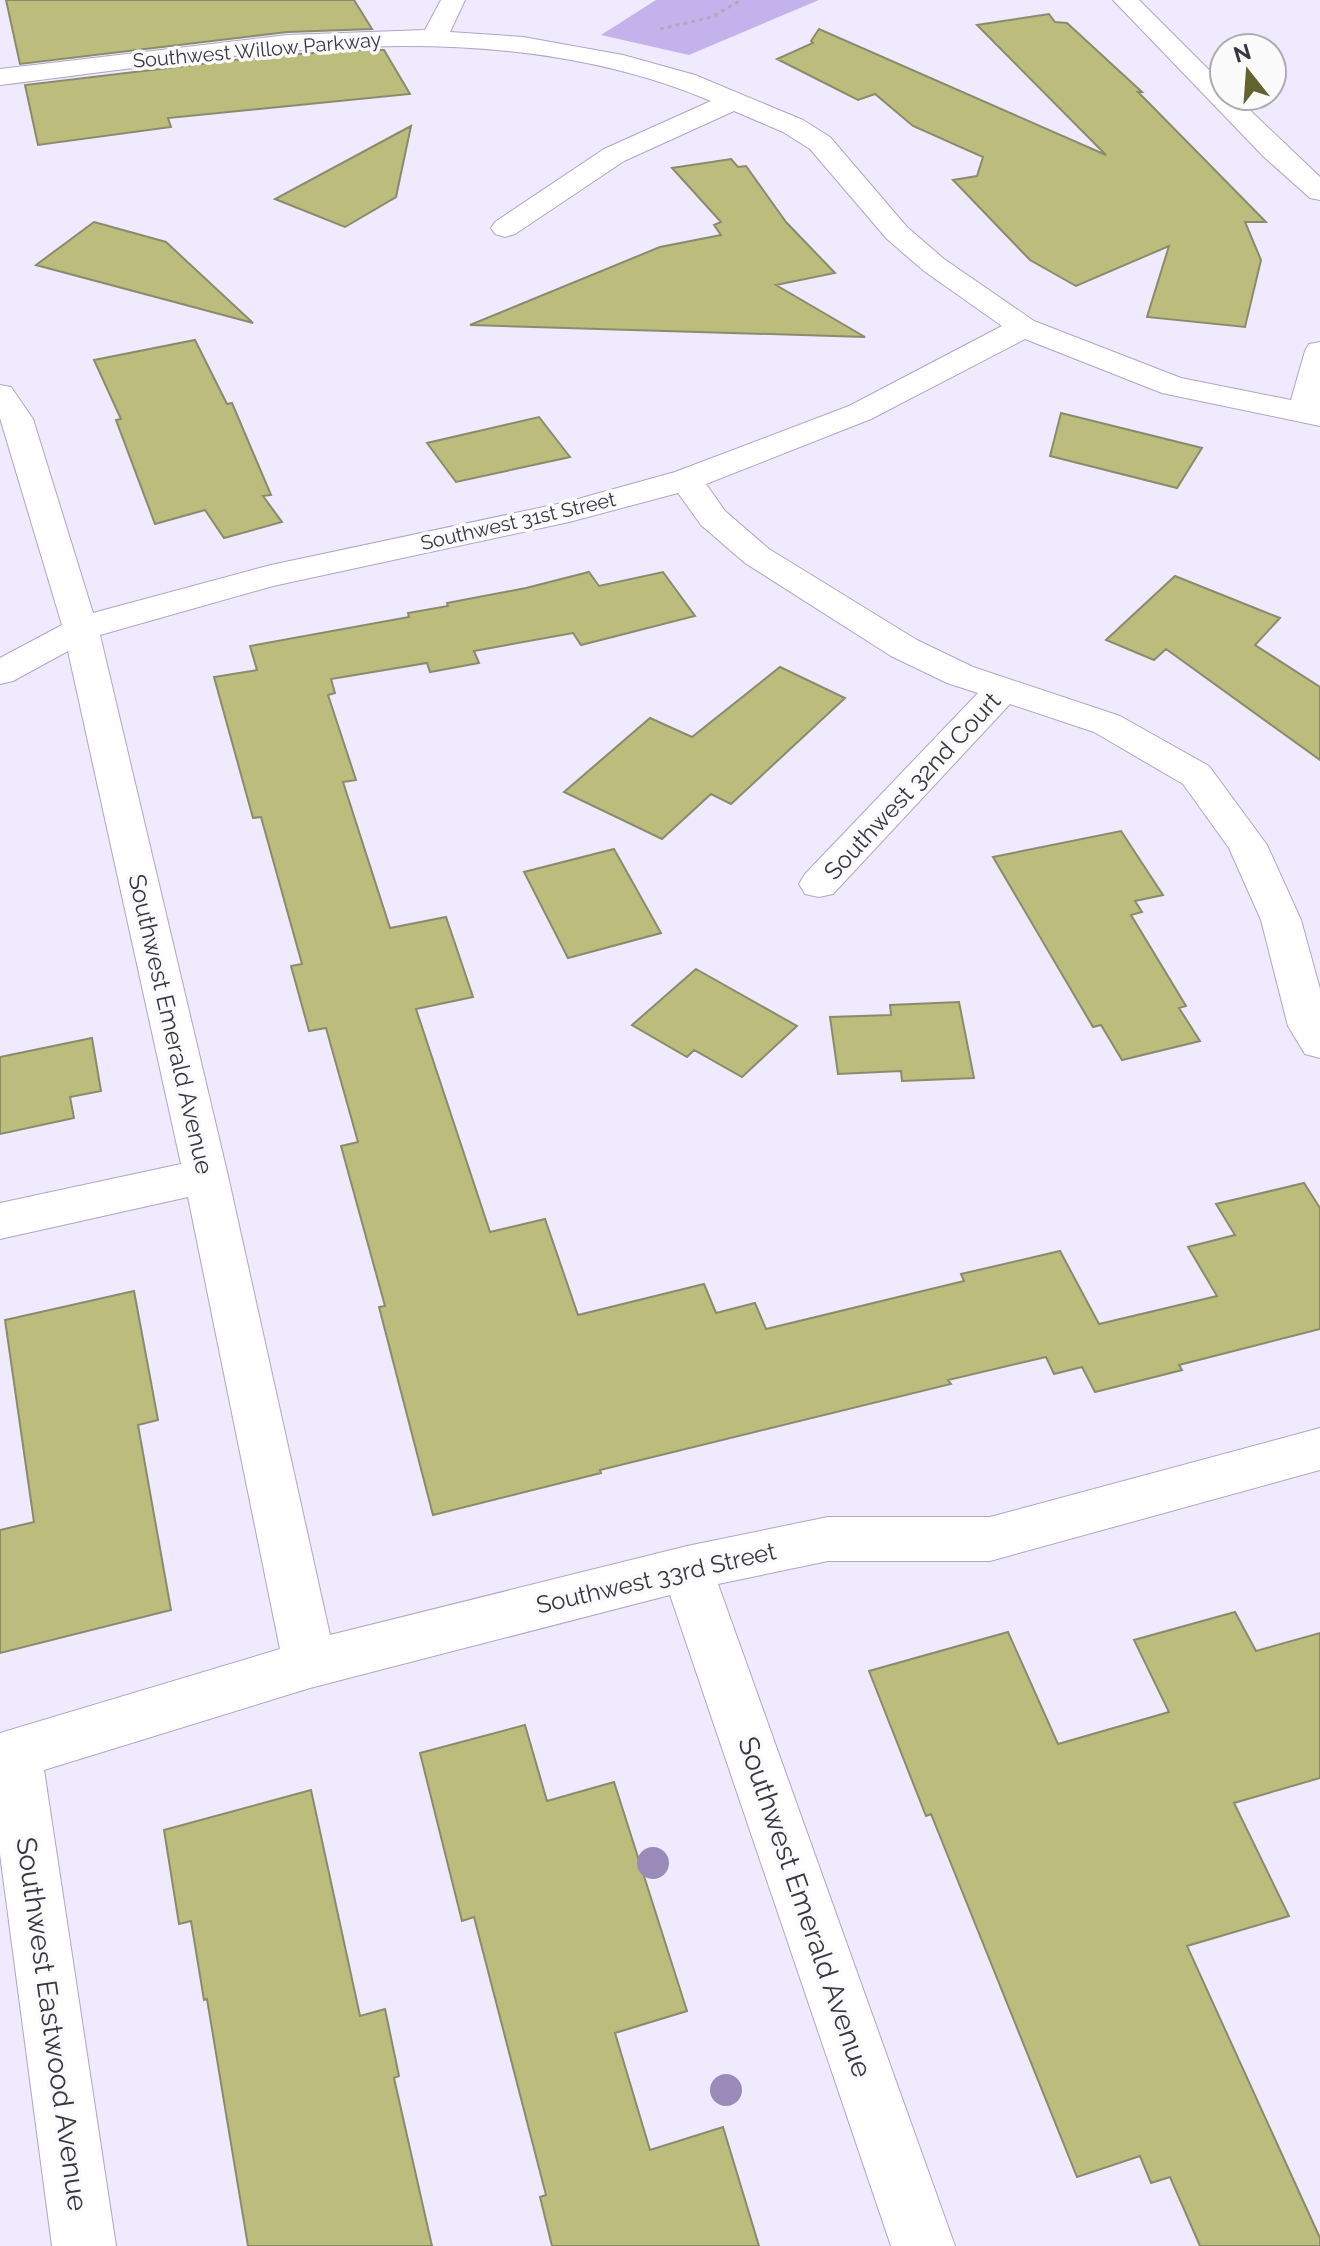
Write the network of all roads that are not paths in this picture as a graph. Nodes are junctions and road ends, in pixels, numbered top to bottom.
1 (453, 0) edge
2 (1125, 0) edge
3 (434, 38) junction
4 (0, 77) edge
5 (733, 101) junction
6 (1320, 192) edge
7 (505, 228) dead end
8 (1023, 327) junction
9 (1320, 351) edge
10 (6, 412) edge
11 (1312, 415) edge
12 (686, 480) junction
13 (81, 630) junction
14 (0, 673) edge
15 (1004, 688) junction
16 (819, 884) dead end
17 (1320, 1043) edge
18 (206, 1176) junction
19 (0, 1221) edge
20 (1320, 1449) edge
21 (687, 1568) junction
22 (310, 1664) junction
23 (7, 1756) edge
24 (84, 2246) edge
25 (923, 2246) edge

1 - 3 street
2 - 6 street
3 - 4 street, Southwest Willow Parkway
3 - 5 street, Southwest Willow Parkway
5 - 7 street
5 - 8 street, Southwest Willow Parkway
8 - 11 street, Southwest Willow Parkway
8 - 12 street, Southwest 31st Street
9 - 11 street
10 - 13 street, Southwest Emerald Avenue
12 - 13 street, Southwest 31st Street
12 - 15 street
13 - 14 street, Southwest 31st Street
13 - 18 street, Southwest Emerald Avenue
15 - 16 street, Southwest 32nd Court
15 - 17 street
18 - 19 street
18 - 22 street, Southwest Emerald Avenue
20 - 21 street, Southwest 33rd Street
21 - 22 street, Southwest 33rd Street
21 - 25 street, Southwest Emerald Avenue
22 - 23 street, Southwest 33rd Street
23 - 24 street, Southwest Eastwood Avenue

